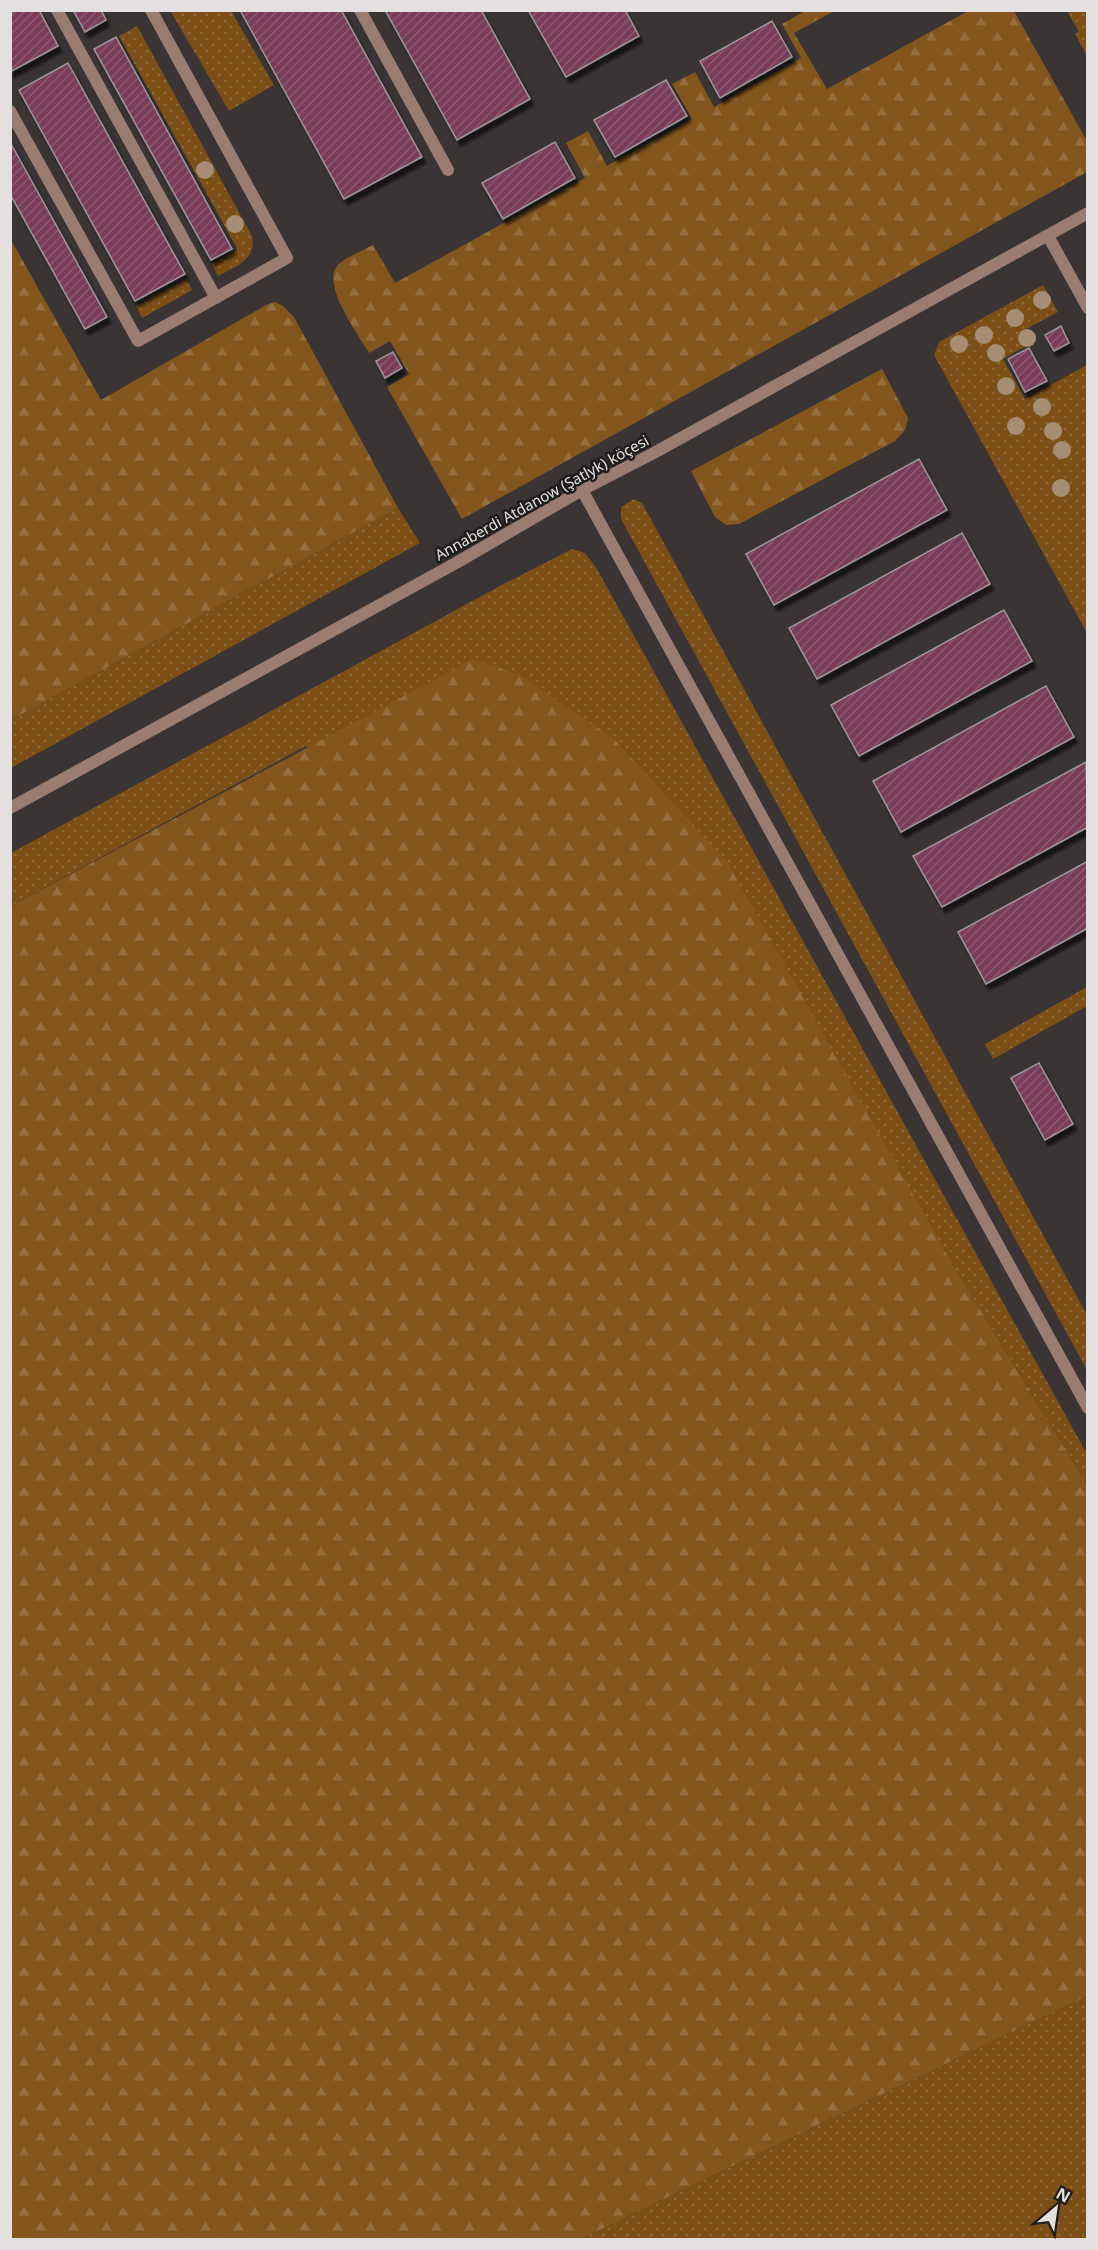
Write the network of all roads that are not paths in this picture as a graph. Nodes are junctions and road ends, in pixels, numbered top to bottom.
1 (57, 10) edge
2 (151, 10) edge
3 (360, 10) edge
4 (10, 111) edge
5 (448, 170) dead end
6 (1088, 213) edge
7 (1048, 236) junction
8 (216, 298) junction
9 (1088, 308) edge
10 (582, 490) junction
11 (10, 808) edge
12 (1088, 1408) edge

1 - 8 street
2 - 8 street
3 - 5 street
4 - 8 street
6 - 7 street, Annaberdi Atdanow (Şatlyk) köçesi
7 - 9 street
7 - 10 street, Annaberdi Atdanow (Şatlyk) köçesi
10 - 11 street, Annaberdi Atdanow (Şatlyk) köçesi
10 - 12 street

